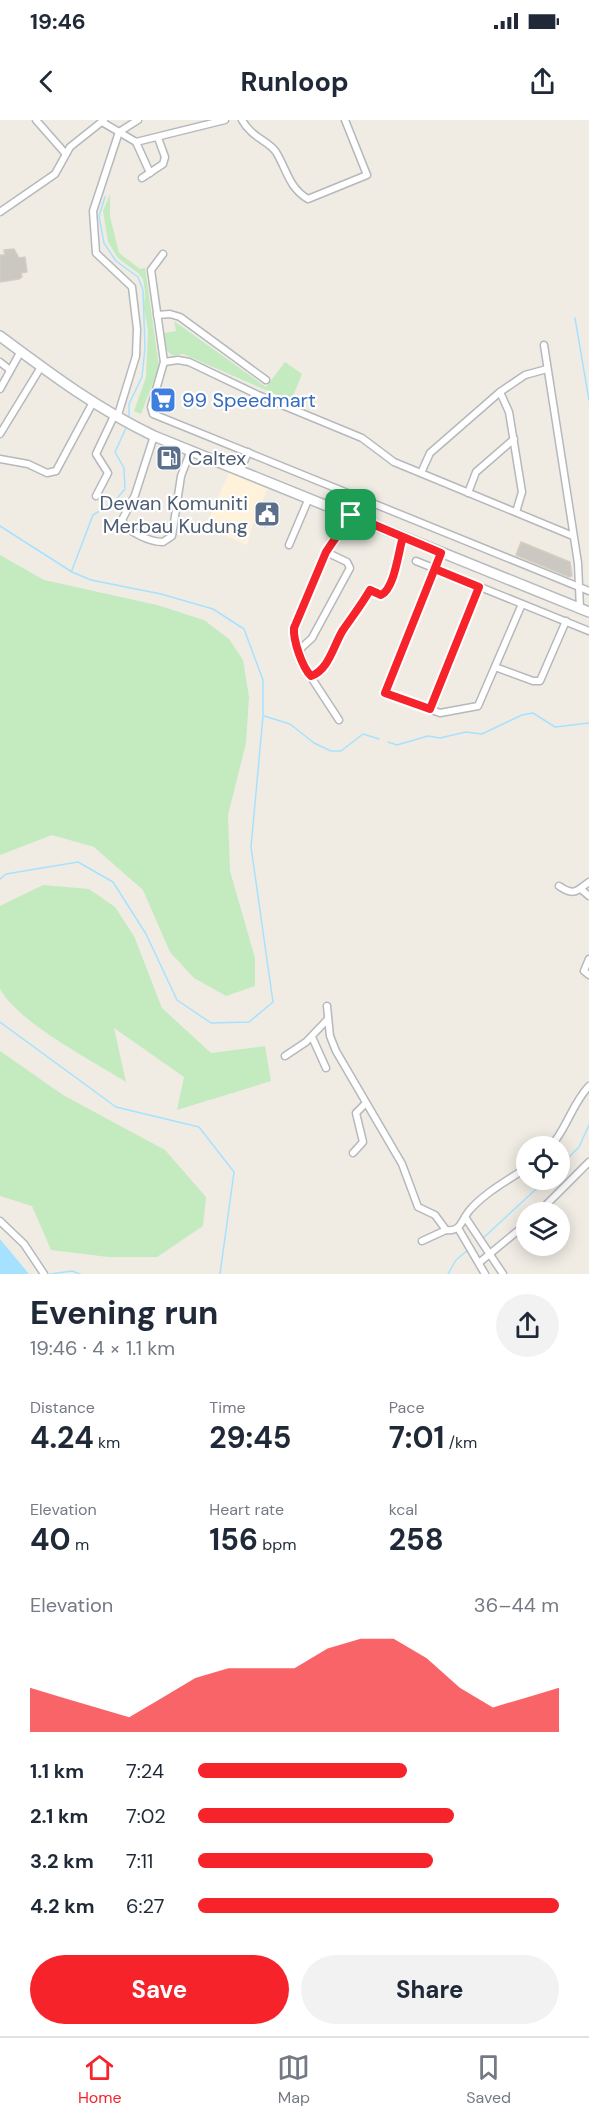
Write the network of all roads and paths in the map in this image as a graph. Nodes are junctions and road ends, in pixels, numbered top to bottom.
1 (36, 120) edge
2 (138, 120) edge
3 (225, 120) edge
4 (242, 120) edge
5 (345, 120) edge
6 (103, 121) edge
7 (119, 132) junction
8 (158, 138) junction
9 (135, 142) junction
10 (65, 153) junction
11 (150, 173) junction
12 (142, 178) dead end
13 (0, 212) edge
14 (163, 254) dead end
15 (157, 315) junction
16 (0, 336) edge
17 (544, 345) dead end
18 (21, 351) junction
19 (0, 362) edge
20 (164, 362) junction
21 (41, 367) junction
22 (547, 369) junction
23 (10, 370) junction
24 (266, 380) dead end
25 (0, 389) edge
26 (500, 392) junction
27 (92, 404) junction
28 (115, 417) junction
29 (0, 434) edge
30 (154, 436) junction
31 (514, 439) junction
32 (191, 449) junction
33 (248, 452) junction
34 (0, 459) edge
35 (241, 469) junction
36 (421, 473) junction
37 (468, 493) junction
38 (96, 496) dead end
39 (309, 498) junction
40 (516, 512) junction
41 (351, 515) junction
42 (573, 536) junction
43 (403, 537) junction
44 (289, 545) dead end
45 (326, 552) junction
46 (441, 553) junction
47 (416, 561) dead end
48 (435, 569) junction
49 (479, 587) junction
50 (581, 588) junction
51 (589, 591) edge
52 (522, 604) junction
53 (585, 611) edge
54 (566, 621) junction
55 (589, 631) edge
56 (299, 650) junction
57 (495, 667) junction
58 (311, 676) junction
59 (430, 709) junction
60 (339, 720) dead end
61 (589, 882) edge
62 (559, 886) dead end
63 (582, 890) junction
64 (589, 896) edge
65 (589, 959) edge
66 (589, 975) edge
67 (327, 1006) dead end
68 (327, 1020) junction
69 (312, 1037) junction
70 (285, 1056) dead end
71 (326, 1068) dead end
72 (589, 1086) edge
73 (366, 1103) junction
74 (558, 1136) edge
75 (353, 1153) dead end
76 (589, 1162) edge
77 (516, 1174) edge
78 (549, 1202) edge
79 (465, 1217) junction
80 (0, 1221) edge
81 (458, 1228) junction
82 (446, 1230) junction
83 (516, 1232) edge
84 (422, 1241) dead end
85 (490, 1254) junction
86 (480, 1262) junction
87 (44, 1274) edge
88 (485, 1274) edge
89 (503, 1274) edge

1 - 10 street
2 - 7 street
3 - 8 street
4 - 5 street
6 - 7 street
6 - 10 street
7 - 9 street
7 - 28 street
8 - 9 street
8 - 11 street
9 - 11 street
10 - 13 street
11 - 12 street
14 - 15 street
15 - 20 street
15 - 24 street
16 - 18 main road
17 - 22 street
18 - 21 main road
18 - 23 street
19 - 23 street
20 - 33 street
20 - 36 street
21 - 27 main road
21 - 29 street
22 - 26 street
22 - 42 street
23 - 25 street
26 - 31 street
26 - 36 street
27 - 28 main road
27 - 34 street
28 - 30 main road
28 - 38 street
30 - 32 main road
30 - 32 street
31 - 37 street
31 - 40 street
32 - 35 main road
33 - 35 street
33 - 50 street
35 - 39 main road
36 - 37 street
37 - 40 street
39 - 41 main road
39 - 44 street
40 - 42 street
41 - 43 main road
41 - 45 street
42 - 50 street
43 - 46 main road
43 - 58 street
45 - 56 street
45 - 56 street
46 - 48 street
46 - 53 main road
47 - 48 street
48 - 49 street
48 - 59 street
49 - 52 street
49 - 59 street
50 - 51 street
50 - 53 street
52 - 54 street
52 - 57 street
54 - 55 street
54 - 57 street
56 - 58 street
57 - 59 street
58 - 60 street
61 - 63 street
62 - 63 street
63 - 64 street
65 - 66 street
67 - 68 street
68 - 69 street
68 - 73 street
69 - 70 street
69 - 71 street
72 - 74 street
73 - 75 street
73 - 82 street
76 - 78 street
77 - 79 street
79 - 81 street
79 - 85 street
80 - 87 street
81 - 82 street
81 - 86 street
82 - 84 street
83 - 85 street
85 - 86 street
85 - 89 street
86 - 88 street

